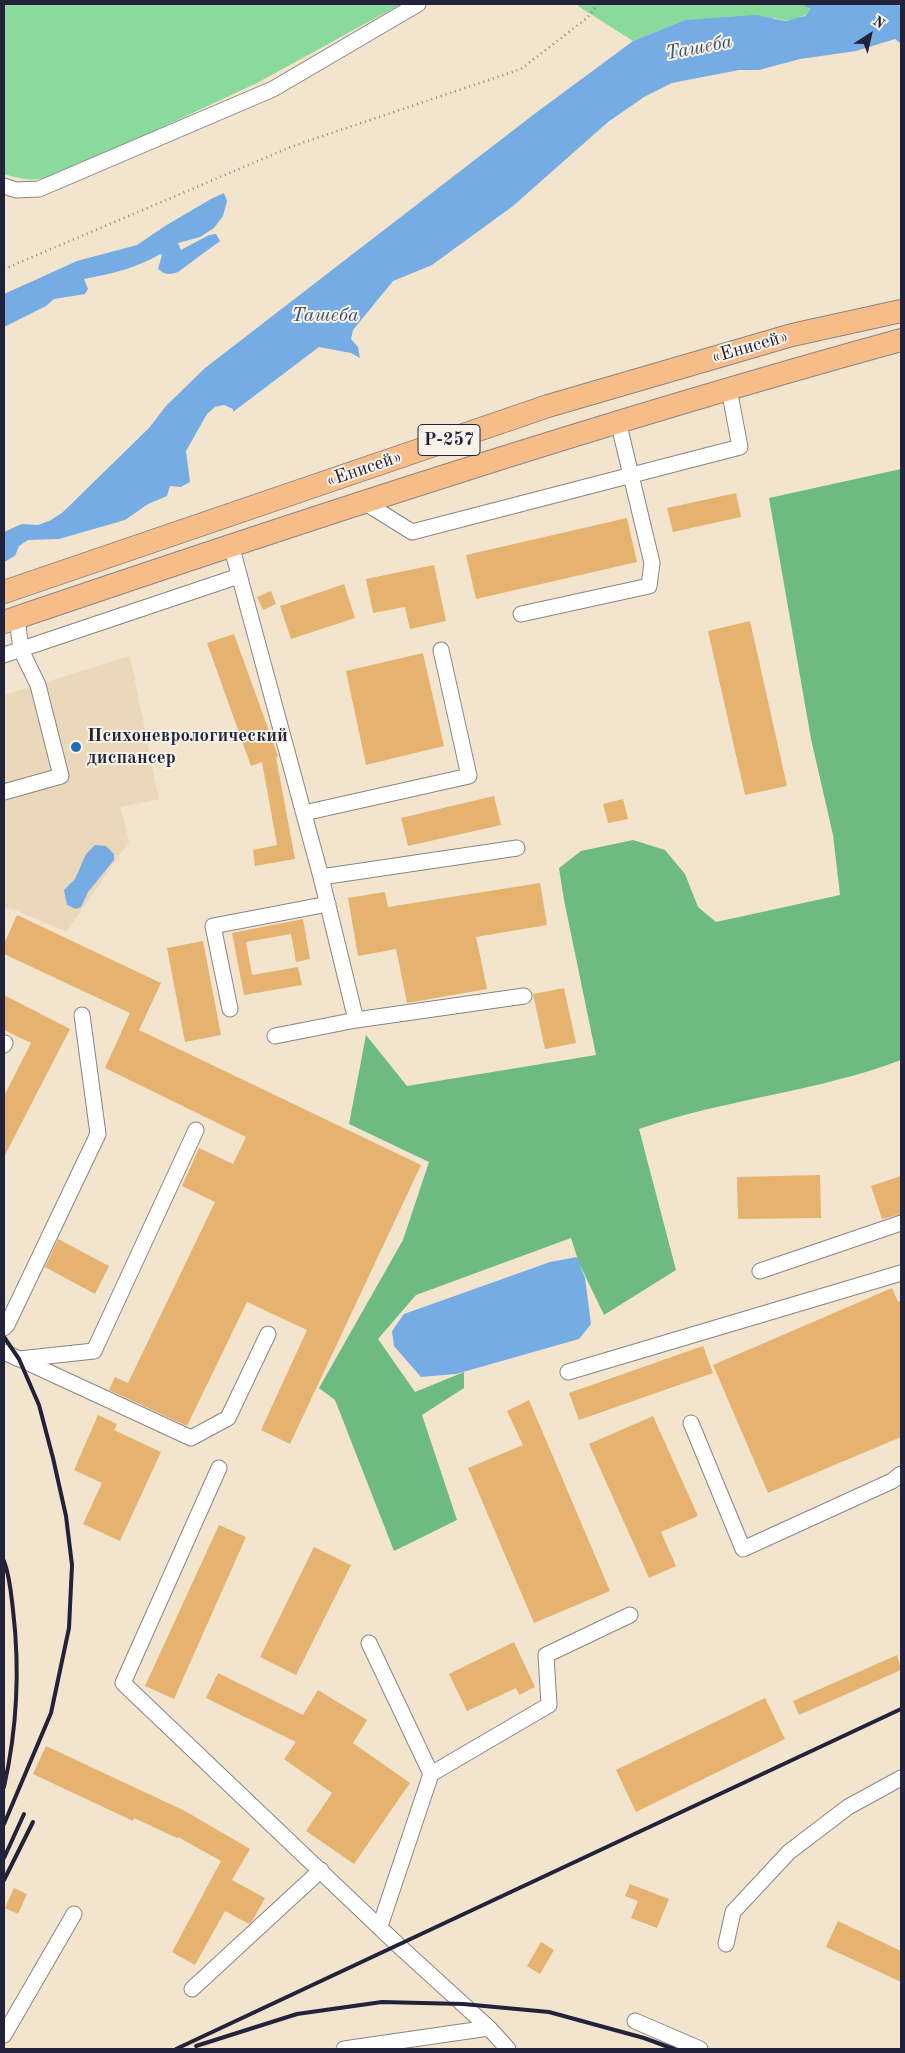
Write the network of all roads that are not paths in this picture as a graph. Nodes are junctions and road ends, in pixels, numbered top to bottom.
1 (418, 4) edge
2 (4, 186) edge
3 (901, 311) edge
4 (901, 340) edge
5 (729, 389) junction
6 (618, 421) junction
7 (630, 475) junction
8 (364, 502) junction
9 (230, 545) junction
10 (239, 576) junction
11 (4, 592) edge
12 (521, 614) dead end
13 (11, 619) edge
14 (21, 650) junction
15 (441, 650) dead end
16 (4, 655) edge
17 (4, 792) edge
18 (304, 813) junction
19 (517, 848) dead end
20 (321, 877) junction
21 (328, 904) junction
22 (524, 996) dead end
23 (230, 1009) dead end
24 (82, 1015) dead end
25 (356, 1020) junction
26 (275, 1036) dead end
27 (196, 1130) dead end
28 (901, 1223) edge
29 (760, 1271) dead end
30 (901, 1273) edge
31 (4, 1328) edge
32 (268, 1334) dead end
33 (4, 1352) edge
34 (19, 1359) junction
35 (568, 1372) dead end
36 (691, 1423) dead end
37 (219, 1468) dead end
38 (901, 1474) edge
39 (630, 1615) dead end
40 (369, 1643) dead end
41 (431, 1774) junction
42 (901, 1778) edge
43 (321, 1870) junction
44 (74, 1914) dead end
45 (380, 1926) junction
46 (726, 1944) dead end
47 (192, 1989) dead end
48 (635, 2021) dead end
49 (489, 2028) junction
50 (4, 2035) edge
51 (344, 2049) edge
52 (508, 2049) edge
53 (700, 2049) edge

1 - 2 street
3 - 11 highway, «Енисей» / Р-257
4 - 5 highway, «Енисей» / Р-257
5 - 6 highway, «Енисей» / Р-257
5 - 7 street
6 - 7 street
6 - 8 highway, «Енисей» / Р-257
7 - 8 street
7 - 12 street
8 - 9 highway, «Енисей» / Р-257
9 - 10 street
9 - 13 highway, «Енисей» / Р-257
10 - 14 street
10 - 18 street
13 - 14 street
14 - 16 street
14 - 17 street
15 - 18 street
18 - 20 street
19 - 20 street
20 - 21 street
21 - 23 street
21 - 25 street
22 - 25 street
24 - 31 street
25 - 26 street
27 - 34 street
28 - 29 street
30 - 35 street
32 - 34 street
33 - 34 street
36 - 38 street
37 - 43 street
39 - 41 street
40 - 41 street
41 - 45 street
42 - 46 street
43 - 45 street
43 - 47 street
44 - 50 street
45 - 49 street
48 - 53 street
49 - 51 street
49 - 52 street

